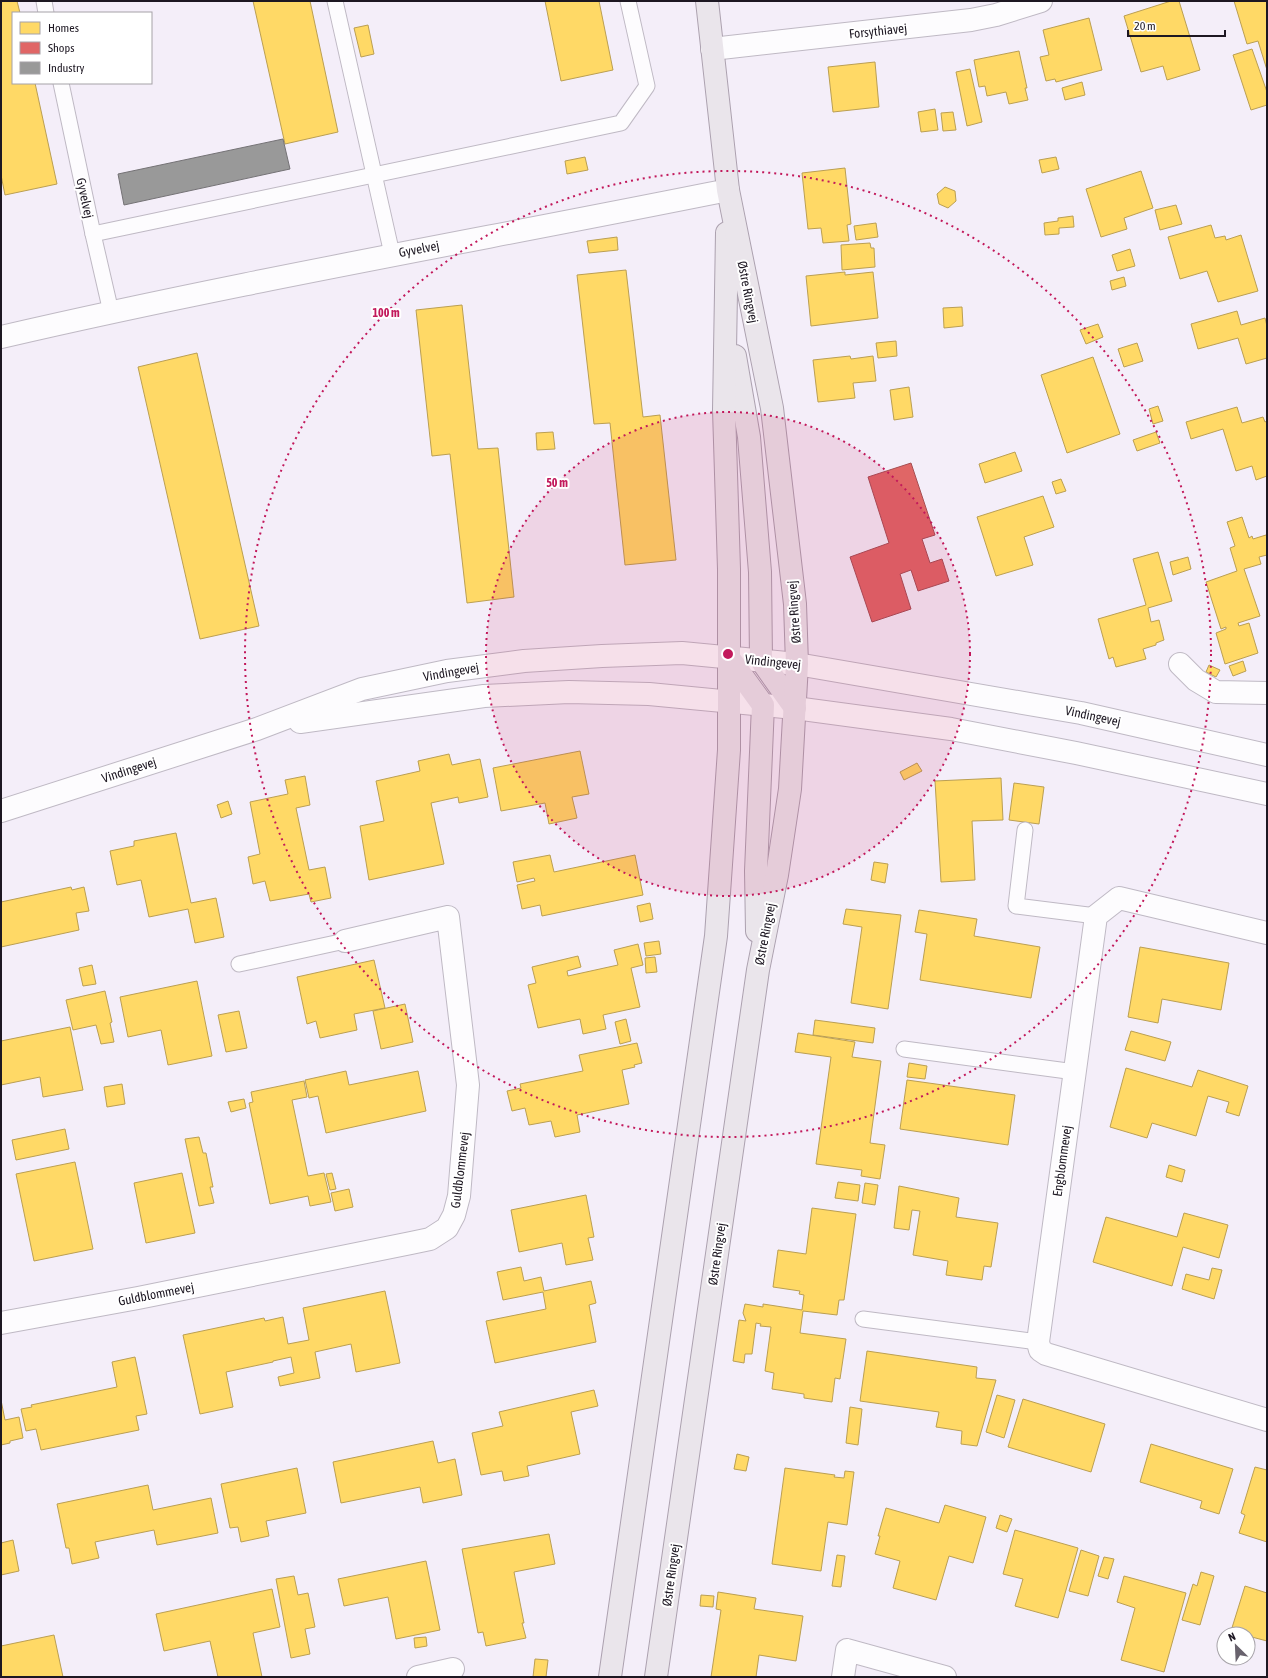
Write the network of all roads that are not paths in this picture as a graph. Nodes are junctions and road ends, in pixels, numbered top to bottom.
1 (44, 1) edge
2 (335, 1) edge
3 (628, 1) edge
4 (708, 1) edge
5 (1041, 1) edge
6 (46, 12) edge
7 (712, 49) junction
8 (61, 84) edge
9 (374, 176) junction
10 (728, 190) junction
11 (93, 234) junction
12 (392, 254) junction
13 (726, 309) junction
14 (111, 312) junction
15 (1, 337) edge
16 (729, 658) junction
17 (761, 660) junction
18 (798, 664) junction
19 (1180, 664) dead end
20 (1267, 693) edge
21 (729, 701) junction
22 (763, 705) junction
23 (795, 708) junction
24 (257, 729) junction
25 (1267, 755) edge
26 (1267, 794) edge
27 (1, 811) edge
28 (1025, 830) dead end
29 (1096, 916) junction
30 (1267, 933) edge
31 (345, 941) joint
32 (239, 964) dead end
33 (758, 970) junction
34 (904, 1049) dead end
35 (1075, 1072) junction
36 (863, 1319) dead end
37 (1, 1323) edge
38 (1038, 1342) junction
39 (1267, 1420) edge
40 (453, 1669) dead end
41 (418, 1677) edge
42 (610, 1677) edge
43 (656, 1677) edge
44 (843, 1677) edge
45 (945, 1677) edge

1 - 6 lane
2 - 9 lane
3 - 9 lane
4 - 7 main road, Østre Ringvej
5 - 7 street, Forsythiavej
7 - 10 main road, Østre Ringvej
8 - 11 lane, Gyvelvej
9 - 11 lane
9 - 12 lane
10 - 12 street, Gyvelvej
10 - 13 main road, Østre Ringvej
10 - 18 main road, Østre Ringvej
11 - 14 lane, Gyvelvej
12 - 14 street, Gyvelvej
13 - 16 main road, Østre Ringvej
13 - 17 main road
14 - 15 street, Gyvelvej
16 - 17 street, Vindingevej
16 - 21 main road, Østre Ringvej
16 - 22 main road
16 - 24 street, Vindingevej
17 - 18 street, Vindingevej
17 - 23 main road
18 - 23 main road, Østre Ringvej
18 - 25 street, Vindingevej
19 - 20 street
21 - 22 street, Vindingevej
21 - 24 street, Vindingevej
21 - 42 main road, Østre Ringvej
22 - 23 street, Vindingevej
22 - 33 main road
23 - 26 street, Vindingevej
23 - 33 main road, Østre Ringvej
24 - 27 street, Vindingevej
28 - 29 lane
29 - 30 street
29 - 35 street, Engblommevej
31 - 32 lane, Guldblommevej
31 - 37 street, Guldblommevej
33 - 43 main road, Østre Ringvej
34 - 35 lane
35 - 38 street, Engblommevej
36 - 38 lane
38 - 39 street
40 - 41 street
44 - 45 street

